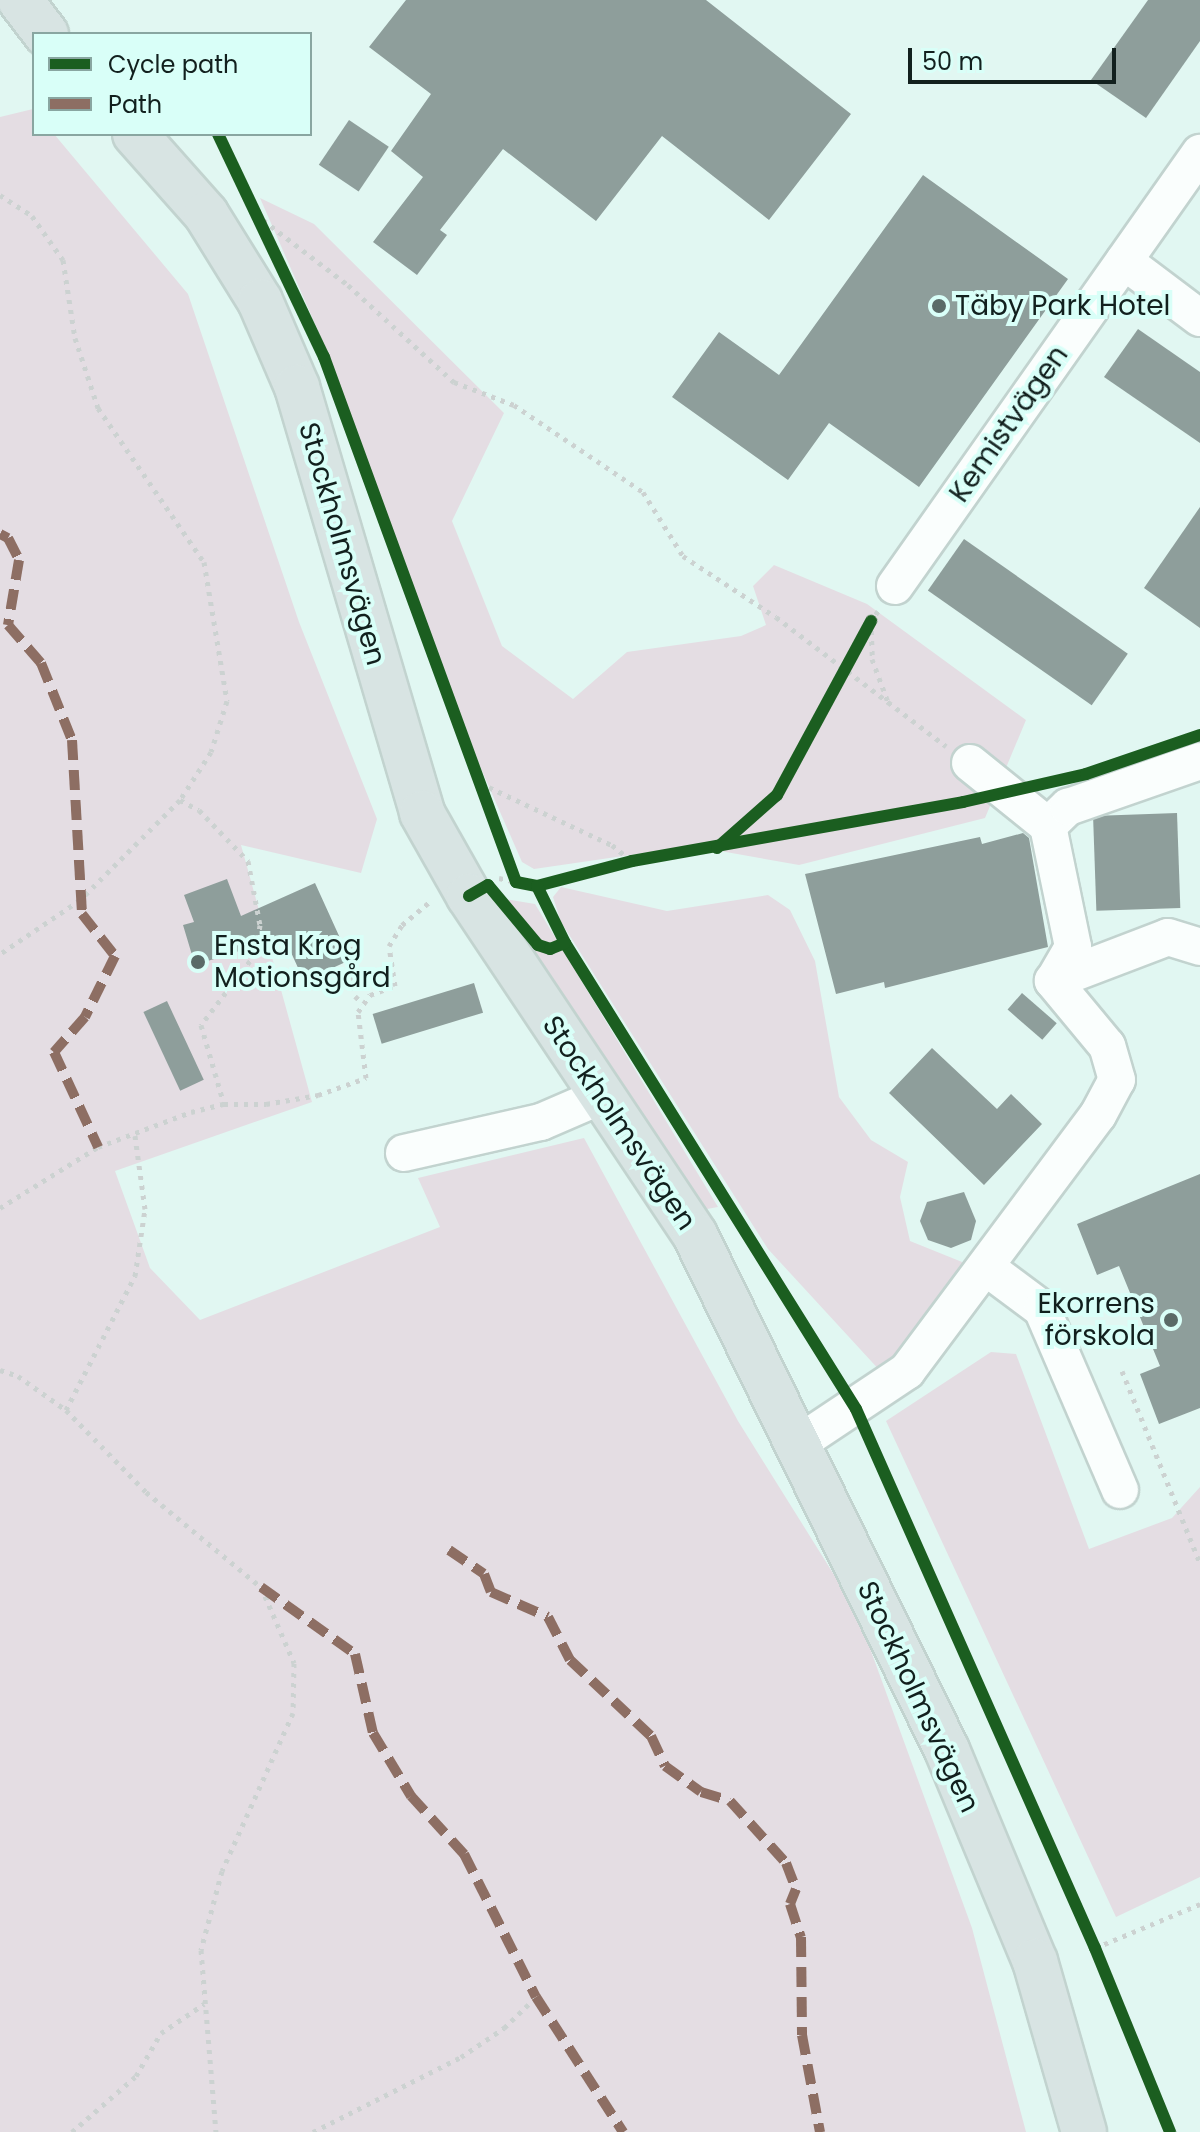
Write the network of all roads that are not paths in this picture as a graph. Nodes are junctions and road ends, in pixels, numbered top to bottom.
1 (137, 136) edge
2 (1200, 153) edge
3 (1124, 261) junction
4 (1200, 318) edge
5 (895, 586) road end
6 (1200, 761) edge
7 (970, 763) road end
8 (1048, 826) junction
9 (1194, 935) edge
10 (1053, 981) junction
11 (599, 1097) junction
12 (404, 1153) dead end
13 (987, 1268) junction
14 (796, 1445) junction
15 (1120, 1490) dead end
16 (1084, 2132) edge

1 - 11 main road, Stockholmsvägen
2 - 3 street, Kemistvägen
3 - 4 street
3 - 5 street, Kemistvägen
6 - 8 street
7 - 8 street
8 - 10 street
9 - 10 street
10 - 13 street
11 - 12 street
11 - 14 main road, Stockholmsvägen
13 - 14 street
13 - 15 street
14 - 16 main road, Stockholmsvägen

